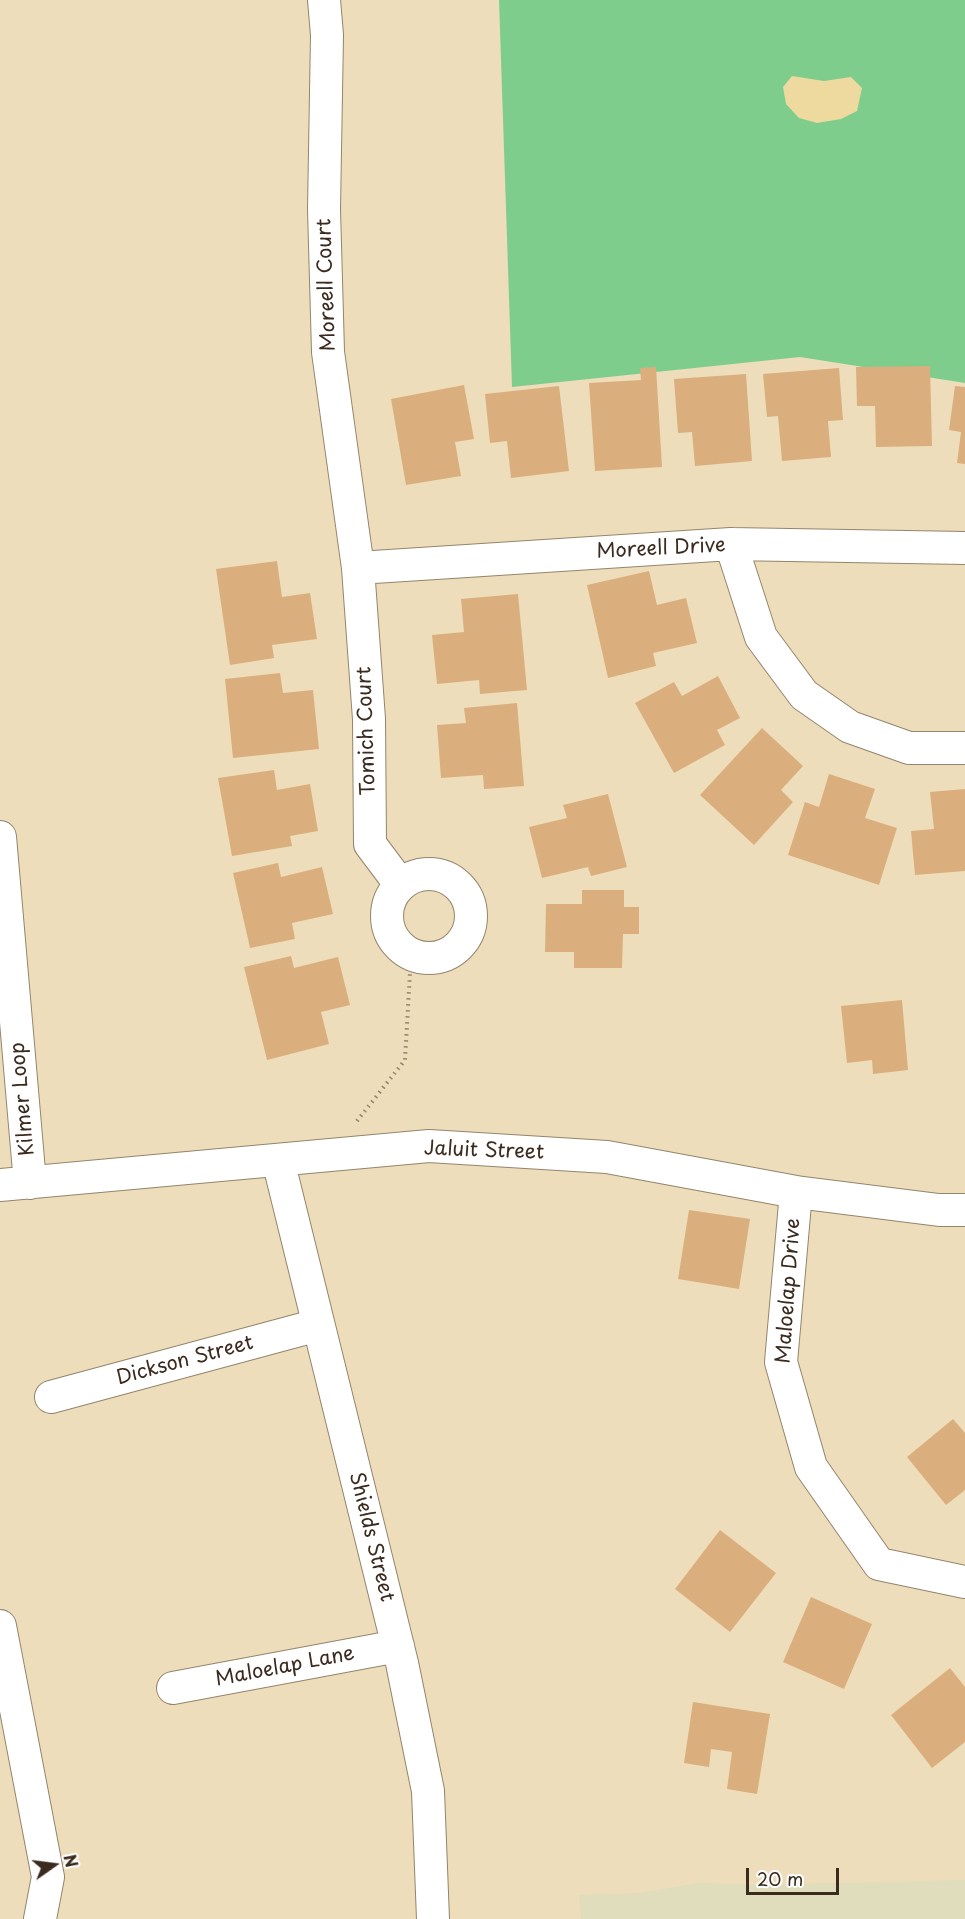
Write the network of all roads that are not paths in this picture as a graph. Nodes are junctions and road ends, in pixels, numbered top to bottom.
1 (324, 0) edge
2 (732, 544) junction
3 (965, 548) edge
4 (358, 568) junction
5 (965, 748) edge
6 (0, 837) edge
7 (400, 884) junction
8 (7, 1007) edge
9 (278, 1160) junction
10 (15, 1184) edge
11 (796, 1192) junction
12 (965, 1210) edge
13 (318, 1325) junction
14 (51, 1397) dead end
15 (965, 1582) edge
16 (0, 1626) edge
17 (398, 1646) junction
18 (173, 1688) dead end
19 (40, 1919) edge
20 (433, 1919) edge

1 - 4 street, Moreell Court
2 - 3 street, Moreell Drive
2 - 4 street, Moreell Drive
2 - 5 street
4 - 7 street, Tomich Court
6 - 8 street, Kilmer Loop
7 - 7 street
8 - 10 street, Kilmer Loop
9 - 10 street, Jaluit Street
9 - 11 street, Jaluit Street
9 - 13 street, Shields Street
11 - 12 street, Jaluit Street
11 - 15 street, Maloelap Drive
13 - 14 street, Dickson Street
13 - 17 street, Shields Street
16 - 19 street
17 - 18 street, Maloelap Lane
17 - 20 street, Shields Street

